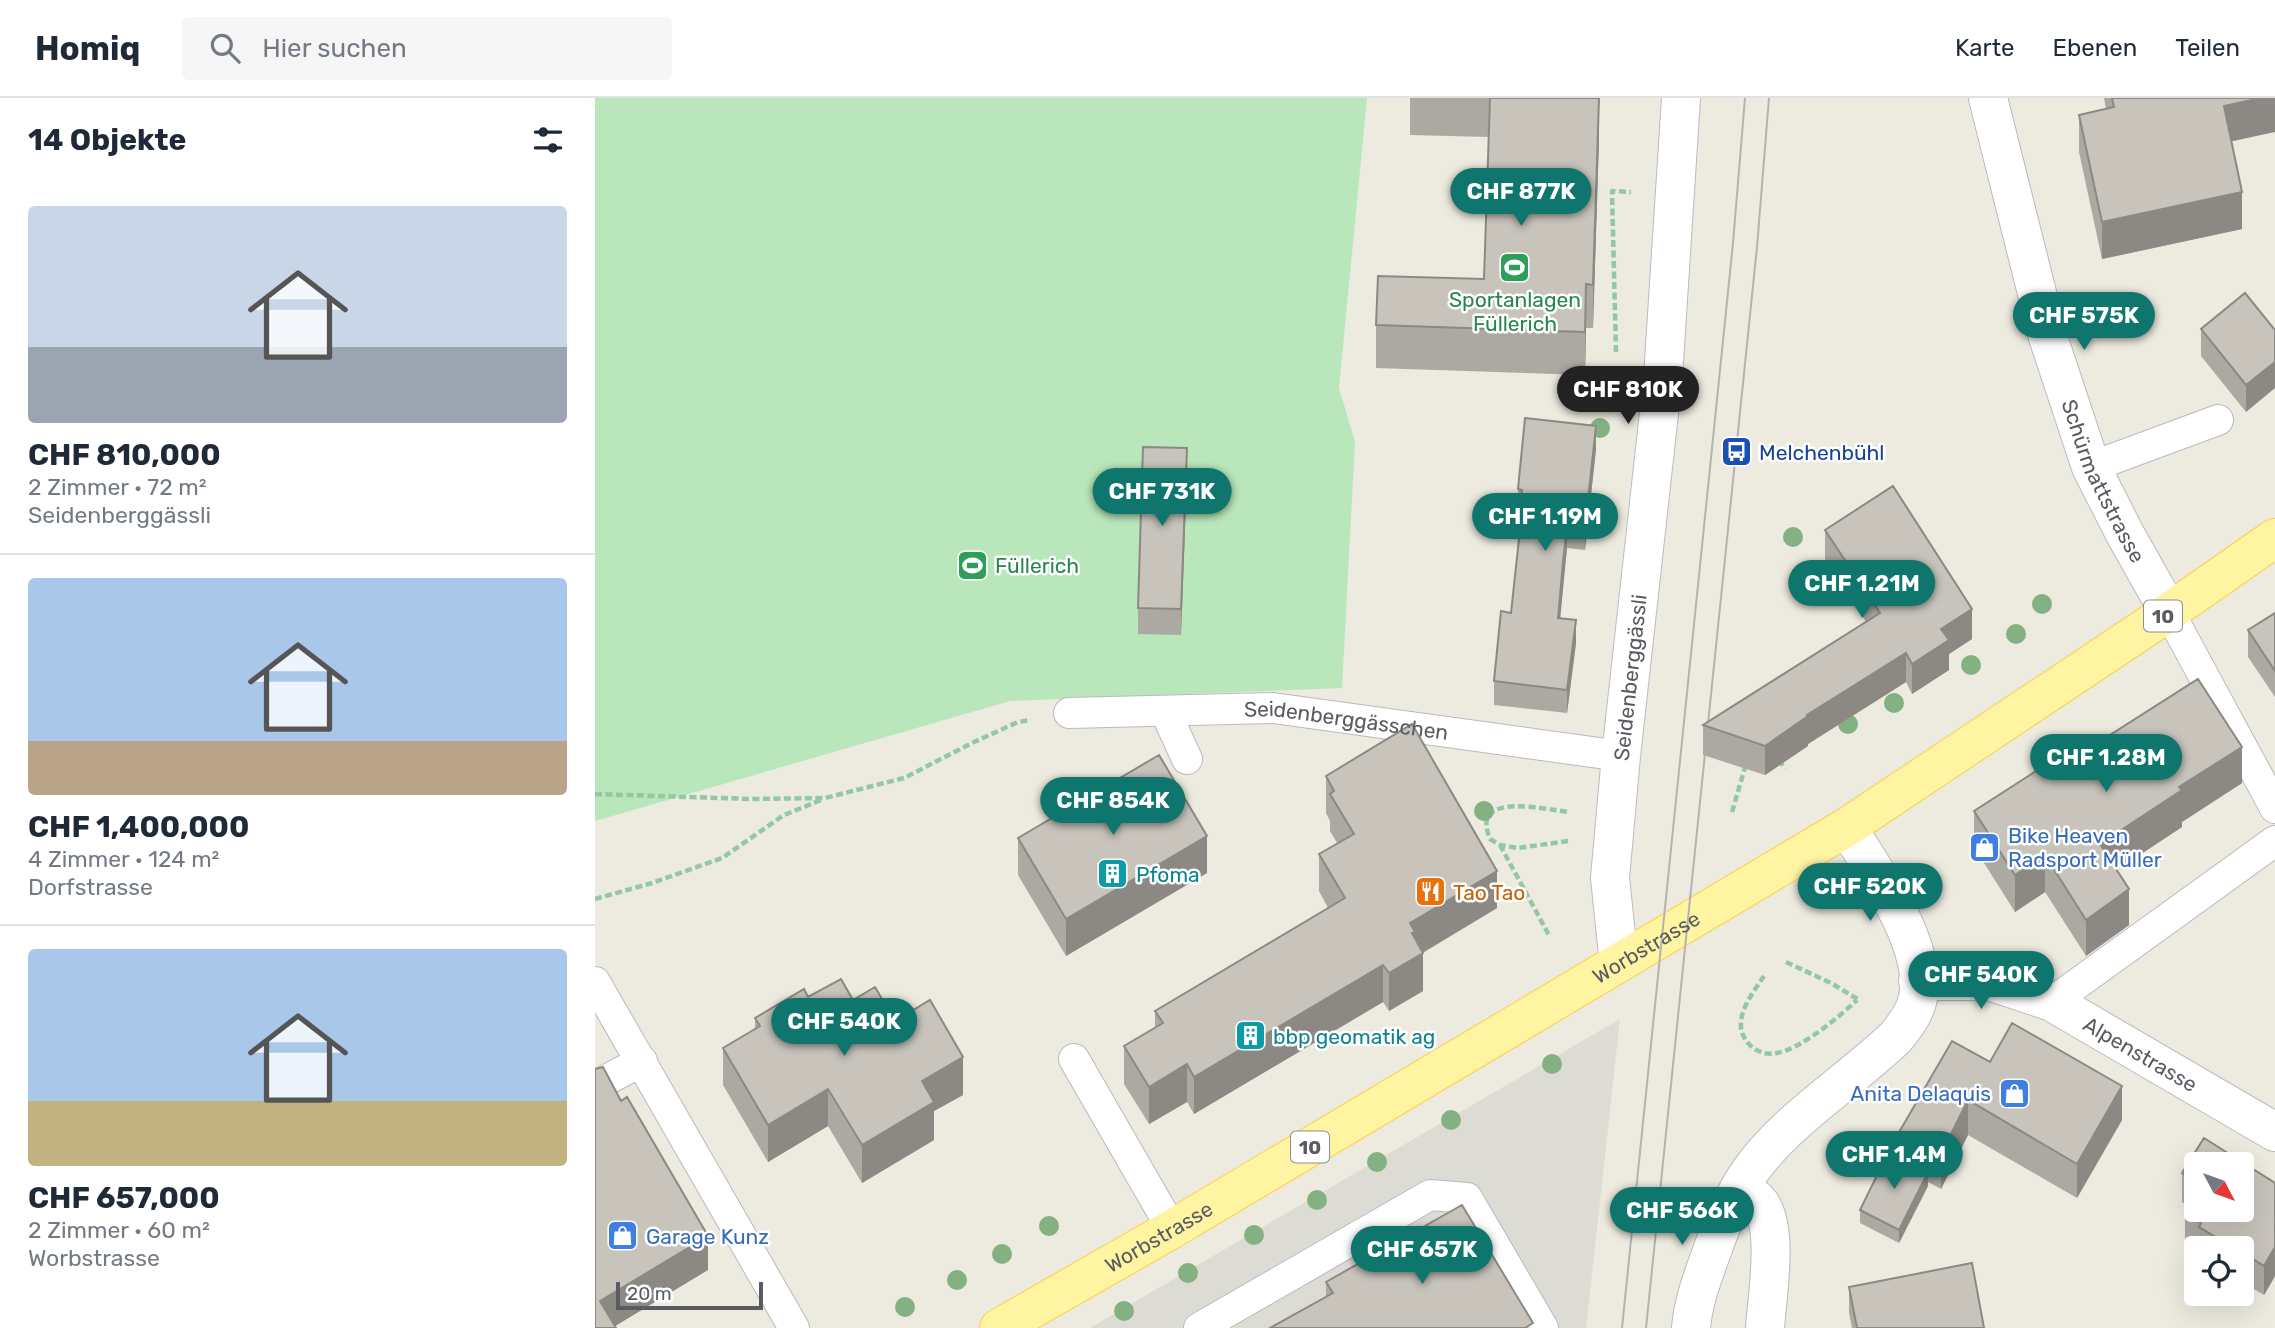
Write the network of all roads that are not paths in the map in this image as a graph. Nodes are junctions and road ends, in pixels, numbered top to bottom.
1 (1681, 98) edge
2 (1988, 98) edge
3 (2218, 420) dead end
4 (2091, 467) junction
5 (2275, 538) edge
6 (2169, 612) junction
7 (1165, 711) junction
8 (1069, 713) road end
9 (1621, 756) junction
10 (1187, 759) dead end
11 (2275, 808) edge
12 (1847, 827) junction
13 (2275, 841) edge
14 (1619, 963) junction
15 (1918, 981) junction
16 (595, 982) edge
17 (2052, 1002) junction
18 (1074, 1059) dead end
19 (642, 1061) junction
20 (595, 1086) edge
21 (2275, 1132) edge
22 (1740, 1188) junction
23 (1172, 1229) junction
24 (794, 1328) edge
25 (999, 1328) edge
26 (1199, 1328) edge
27 (1543, 1328) edge
28 (1691, 1328) edge
29 (1765, 1328) edge

1 - 9 street, Seidenberggässli
2 - 4 street, Schürmattstrasse
3 - 4 lane
4 - 6 street, Schürmattstrasse
5 - 6 main road, Worbstrasse / 10
6 - 11 lane
6 - 12 main road, Worbstrasse / 10
7 - 8 lane, Seidenberggässchen
7 - 9 lane, Seidenberggässchen
7 - 10 lane
9 - 14 street, Seidenberggässli
12 - 14 main road, Worbstrasse / 10
12 - 15 street
13 - 17 lane
14 - 23 main road, Worbstrasse / 10
15 - 17 street, Alpenstrasse
15 - 22 street
16 - 19 lane
17 - 21 street, Alpenstrasse
18 - 23 lane
19 - 20 lane
19 - 24 lane
22 - 28 street
22 - 29 street
23 - 25 main road, Worbstrasse / 10
26 - 27 lane

